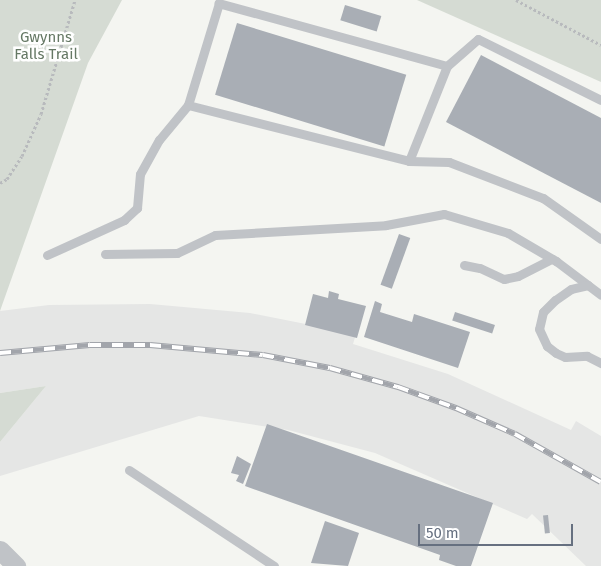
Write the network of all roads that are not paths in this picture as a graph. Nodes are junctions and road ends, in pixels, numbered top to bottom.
1 (447, 66) junction
2 (601, 100) edge
3 (188, 105) junction
4 (409, 161) junction
5 (601, 239) edge
6 (105, 254) dead end
7 (47, 255) dead end
8 (552, 259) junction
9 (464, 265) dead end
10 (588, 285) junction
11 (601, 295) edge
12 (601, 363) edge
13 (129, 470) dead end
14 (0, 550) edge
15 (16, 566) edge
16 (274, 566) edge

1 - 2 lane
1 - 3 lane
1 - 4 lane
3 - 4 lane
3 - 7 lane
4 - 5 lane
6 - 8 lane
8 - 9 lane
8 - 10 lane
10 - 11 lane
10 - 12 lane
13 - 16 lane
14 - 15 street

